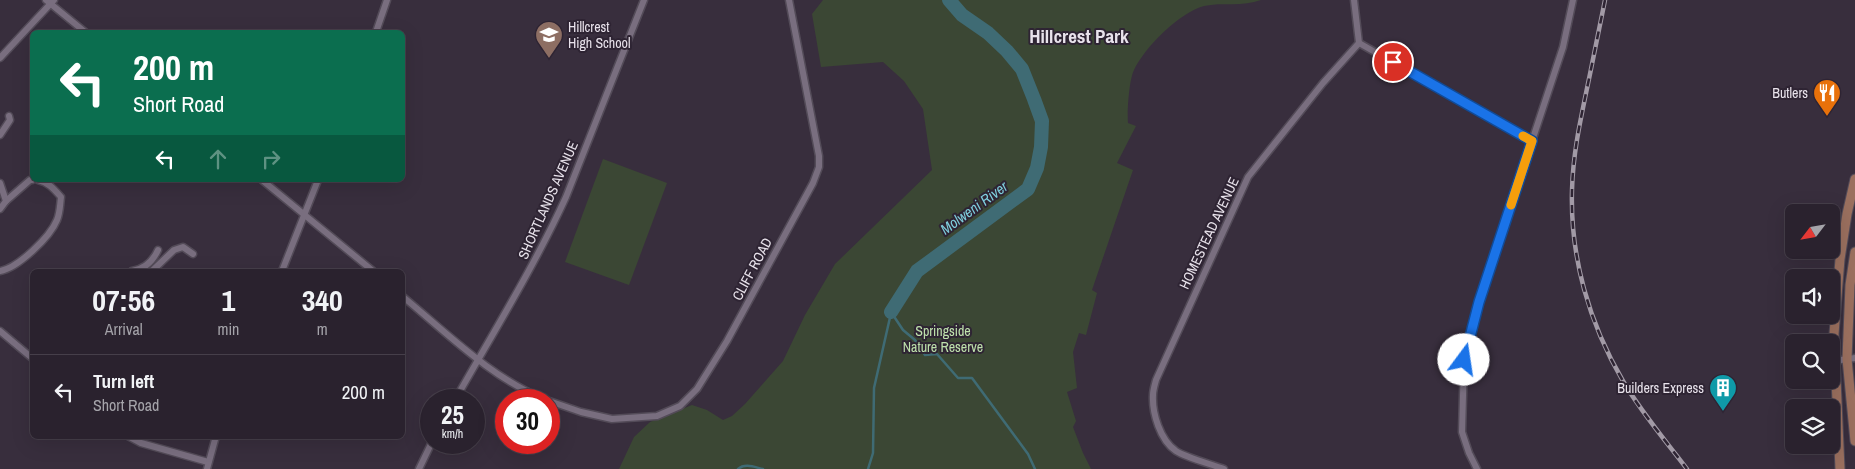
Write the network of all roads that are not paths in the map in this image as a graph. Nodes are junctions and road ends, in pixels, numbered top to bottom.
1 (387, 0) edge
2 (644, 0) edge
3 (789, 0) edge
4 (1354, 0) edge
5 (1573, 0) edge
6 (50, 1) edge
7 (83, 30) edge
8 (377, 30) edge
9 (1359, 43) junction
10 (0, 58) edge
11 (10, 116) dead end
12 (0, 135) edge
13 (1532, 141) junction
14 (1855, 179) edge
15 (30, 180) edge
16 (45, 182) edge
17 (264, 182) edge
18 (317, 182) edge
19 (0, 184) edge
20 (6, 201) junction
21 (0, 209) edge
22 (304, 215) junction
23 (158, 250) dead end
24 (1855, 252) edge
25 (193, 254) dead end
26 (138, 269) edge
27 (154, 269) edge
28 (283, 269) edge
29 (371, 269) edge
30 (0, 271) edge
31 (405, 299) edge
32 (0, 331) edge
33 (1834, 334) edge
34 (30, 356) edge
35 (1851, 358) edge
36 (478, 360) junction
37 (461, 389) edge
38 (524, 389) edge
39 (1836, 389) edge
40 (560, 405) edge
41 (134, 439) edge
42 (215, 439) edge
43 (1855, 441) edge
44 (426, 454) edge
45 (208, 462) junction
46 (206, 469) edge
47 (418, 469) edge
48 (1224, 469) edge
49 (1477, 469) edge
50 (1840, 469) edge

1 - 8 street
2 - 36 street, SHORTLANDS AVENUE
3 - 40 street, CLIFF ROAD
4 - 9 street
5 - 13 street
6 - 7 street
6 - 10 street
9 - 13 street
9 - 48 street, HOMESTEAD AVENUE
11 - 12 street
13 - 49 street
14 - 33 main road
15 - 20 street
16 - 30 street
17 - 22 street
18 - 22 street
19 - 20 street
20 - 21 street
22 - 28 street
22 - 29 street
23 - 26 street
24 - 35 main road
25 - 27 street
31 - 36 street, CLIFF ROAD
32 - 34 street
35 - 43 main road
36 - 37 street, SHORTLANDS AVENUE
36 - 38 street, CLIFF ROAD
39 - 50 main road
41 - 45 street
42 - 45 street
44 - 47 street
45 - 46 street

